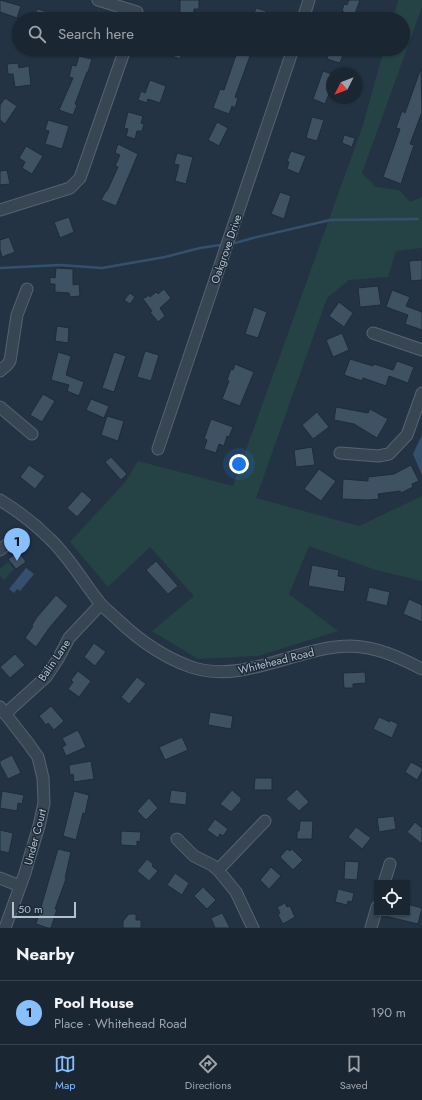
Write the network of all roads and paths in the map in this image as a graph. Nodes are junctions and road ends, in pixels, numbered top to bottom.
1 (98, 0) edge
2 (309, 0) edge
3 (137, 12) edge
4 (305, 12) edge
5 (123, 56) edge
6 (291, 56) edge
7 (0, 210) edge
8 (27, 289) dead end
9 (373, 332) dead end
10 (422, 350) edge
11 (0, 371) edge
12 (422, 392) edge
13 (0, 407) edge
14 (32, 434) dead end
15 (158, 449) dead end
16 (340, 453) dead end
17 (0, 500) edge
18 (14, 539) dead end
19 (0, 550) edge
20 (101, 604) junction
21 (422, 668) edge
22 (3, 710) edge
23 (265, 821) dead end
24 (177, 839) dead end
25 (390, 864) dead end
26 (218, 870) junction
27 (0, 878) edge
28 (385, 880) edge
29 (20, 886) junction
30 (374, 916) edge
31 (5, 928) edge
32 (253, 928) edge
33 (371, 928) edge

1 - 3 street
2 - 4 street
5 - 7 street
6 - 15 street, Oakgrove Drive
8 - 11 street
9 - 10 street
12 - 16 street
13 - 14 street
17 - 20 street, Whitehead Road
18 - 19 street
20 - 21 street, Whitehead Road
20 - 22 street, Balin Lane
22 - 29 street, Under Court
23 - 26 street
24 - 26 street
25 - 28 street
26 - 32 street
27 - 29 street
29 - 31 street, Under Court
30 - 33 street

